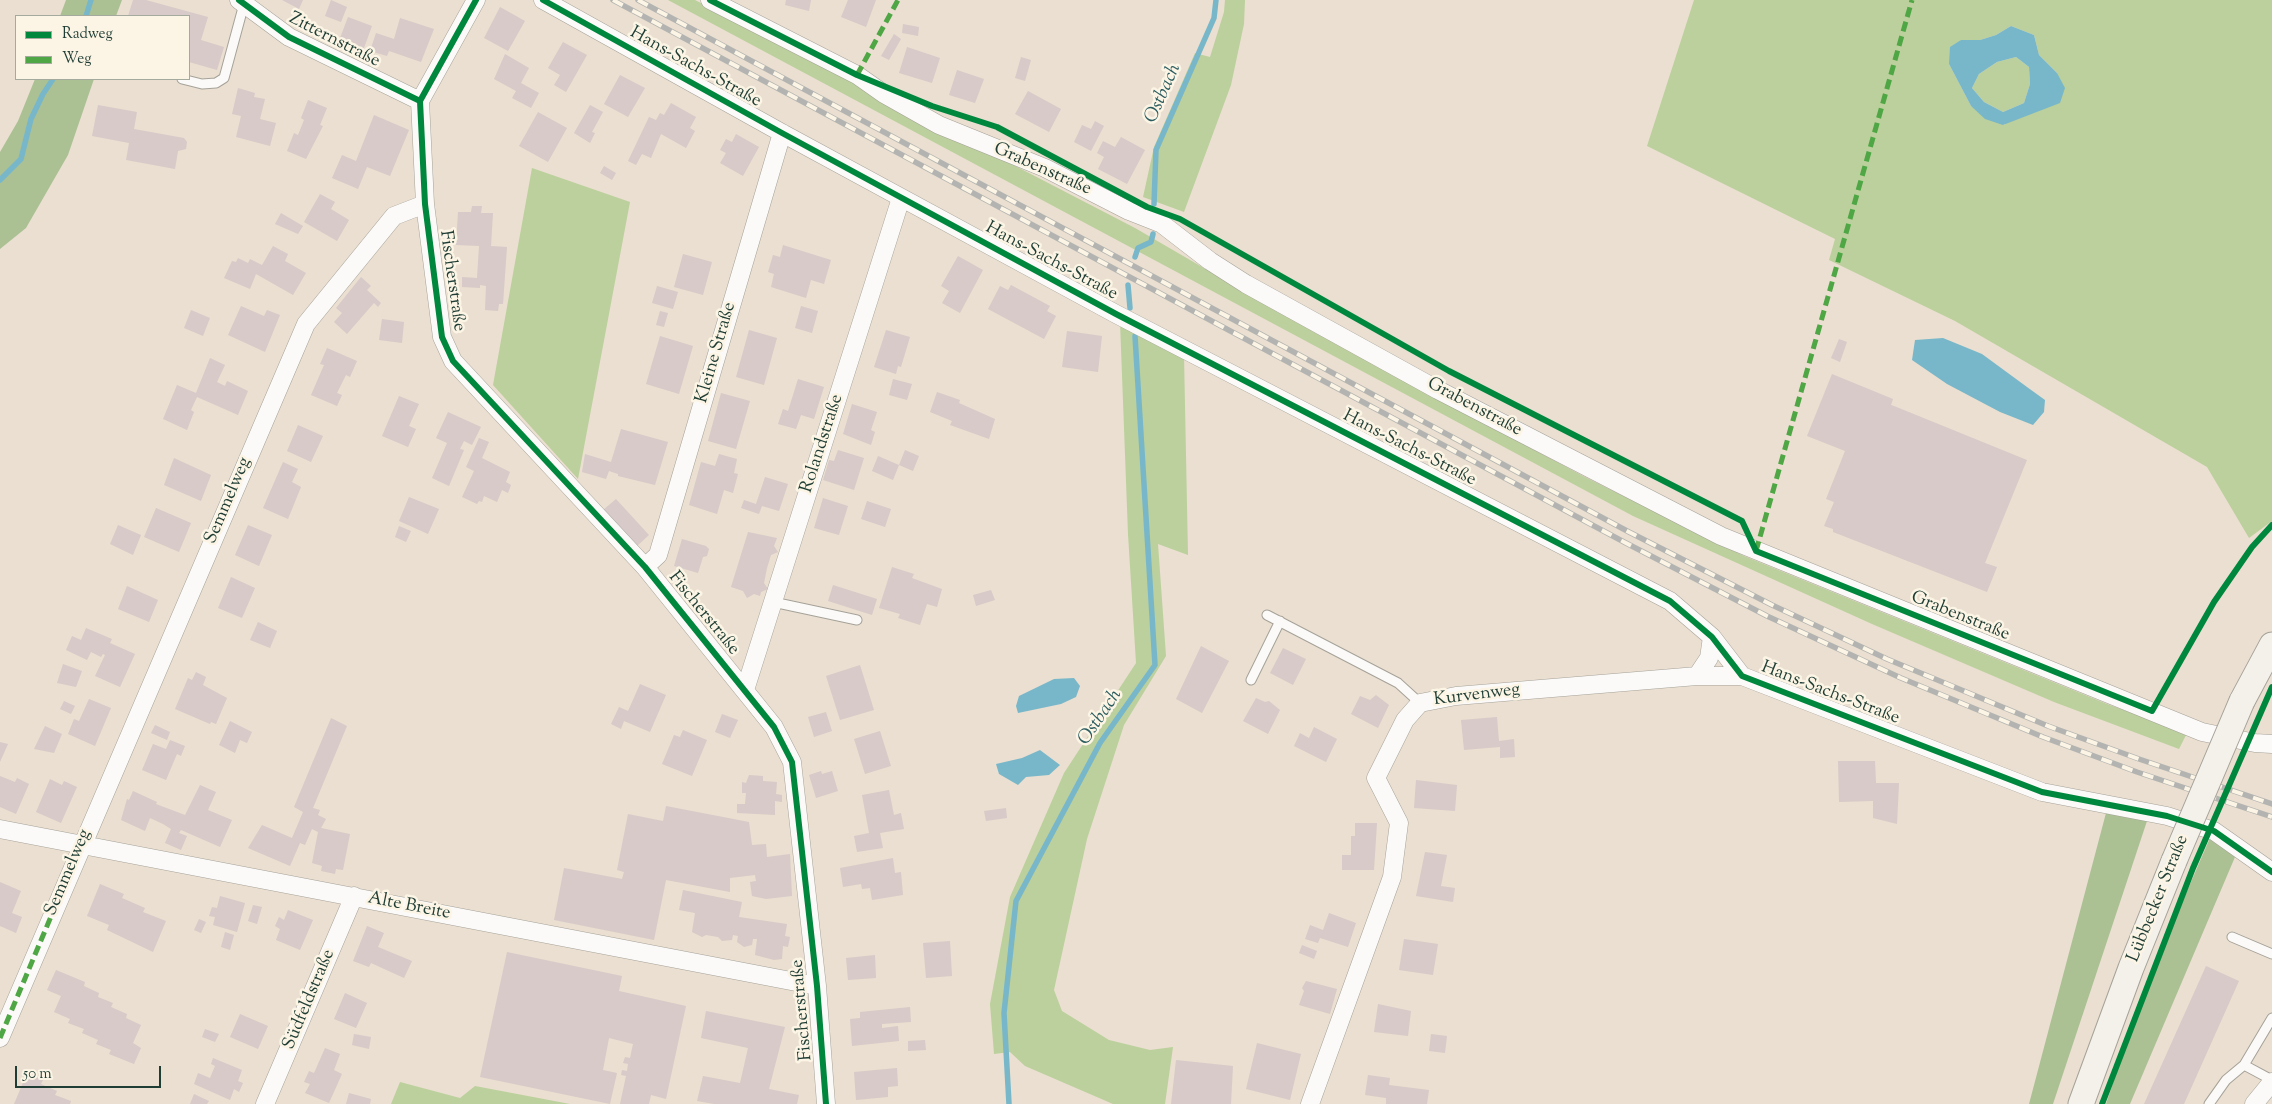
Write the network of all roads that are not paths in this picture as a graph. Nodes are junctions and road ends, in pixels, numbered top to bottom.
1 (476, 0) edge
2 (543, 0) edge
3 (710, 0) edge
4 (241, 2) edge
5 (186, 80) edge
6 (420, 100) junction
7 (782, 133) junction
8 (901, 198) junction
9 (425, 204) junction
10 (645, 567) junction
11 (773, 602) junction
12 (1267, 615) dead end
13 (856, 620) dead end
14 (1280, 621) junction
15 (1712, 637) junction
16 (2272, 645) edge
17 (1697, 676) junction
18 (1742, 676) junction
19 (1251, 680) dead end
20 (745, 690) junction
21 (1420, 703) junction
22 (2272, 744) edge
23 (0, 829) edge
24 (81, 845) junction
25 (2272, 872) edge
26 (354, 896) junction
27 (2232, 937) dead end
28 (2272, 954) edge
29 (817, 986) junction
30 (2272, 1018) edge
31 (0, 1038) edge
32 (2244, 1065) junction
33 (2272, 1081) edge
34 (265, 1104) edge
35 (826, 1104) edge
36 (1310, 1104) edge
37 (2081, 1104) edge
38 (2209, 1104) edge
39 (2254, 1104) edge

1 - 6 street
2 - 7 street, Hans-Sachs-Straße
3 - 22 street, Grabenstraße
4 - 5 lane
4 - 6 street, Zitternstraße
6 - 9 street
7 - 8 street, Hans-Sachs-Straße
7 - 10 street, Kleine Straße
8 - 11 street, Rolandstraße
8 - 15 street, Hans-Sachs-Straße
9 - 10 street, Fischerstraße
9 - 24 street, Semmelweg
10 - 20 street, Fischerstraße
11 - 13 lane
11 - 20 street, Rolandstraße
12 - 14 lane
14 - 19 lane
14 - 21 lane
15 - 17 street
15 - 18 street, Hans-Sachs-Straße
16 - 37 main road, Lübbecker Straße, bridge
17 - 18 street, Kurvenweg
17 - 21 street, Kurvenweg
18 - 25 street, Hans-Sachs-Straße
20 - 29 street, Fischerstraße
21 - 36 street, Kurvenweg
23 - 24 street, Alte Breite
24 - 26 street, Alte Breite
24 - 31 street, Semmelweg
26 - 29 street, Alte Breite
26 - 34 street, Südfeldstraße
27 - 28 lane
29 - 35 street, Fischerstraße
30 - 32 lane
32 - 33 lane
32 - 38 lane
33 - 39 street

